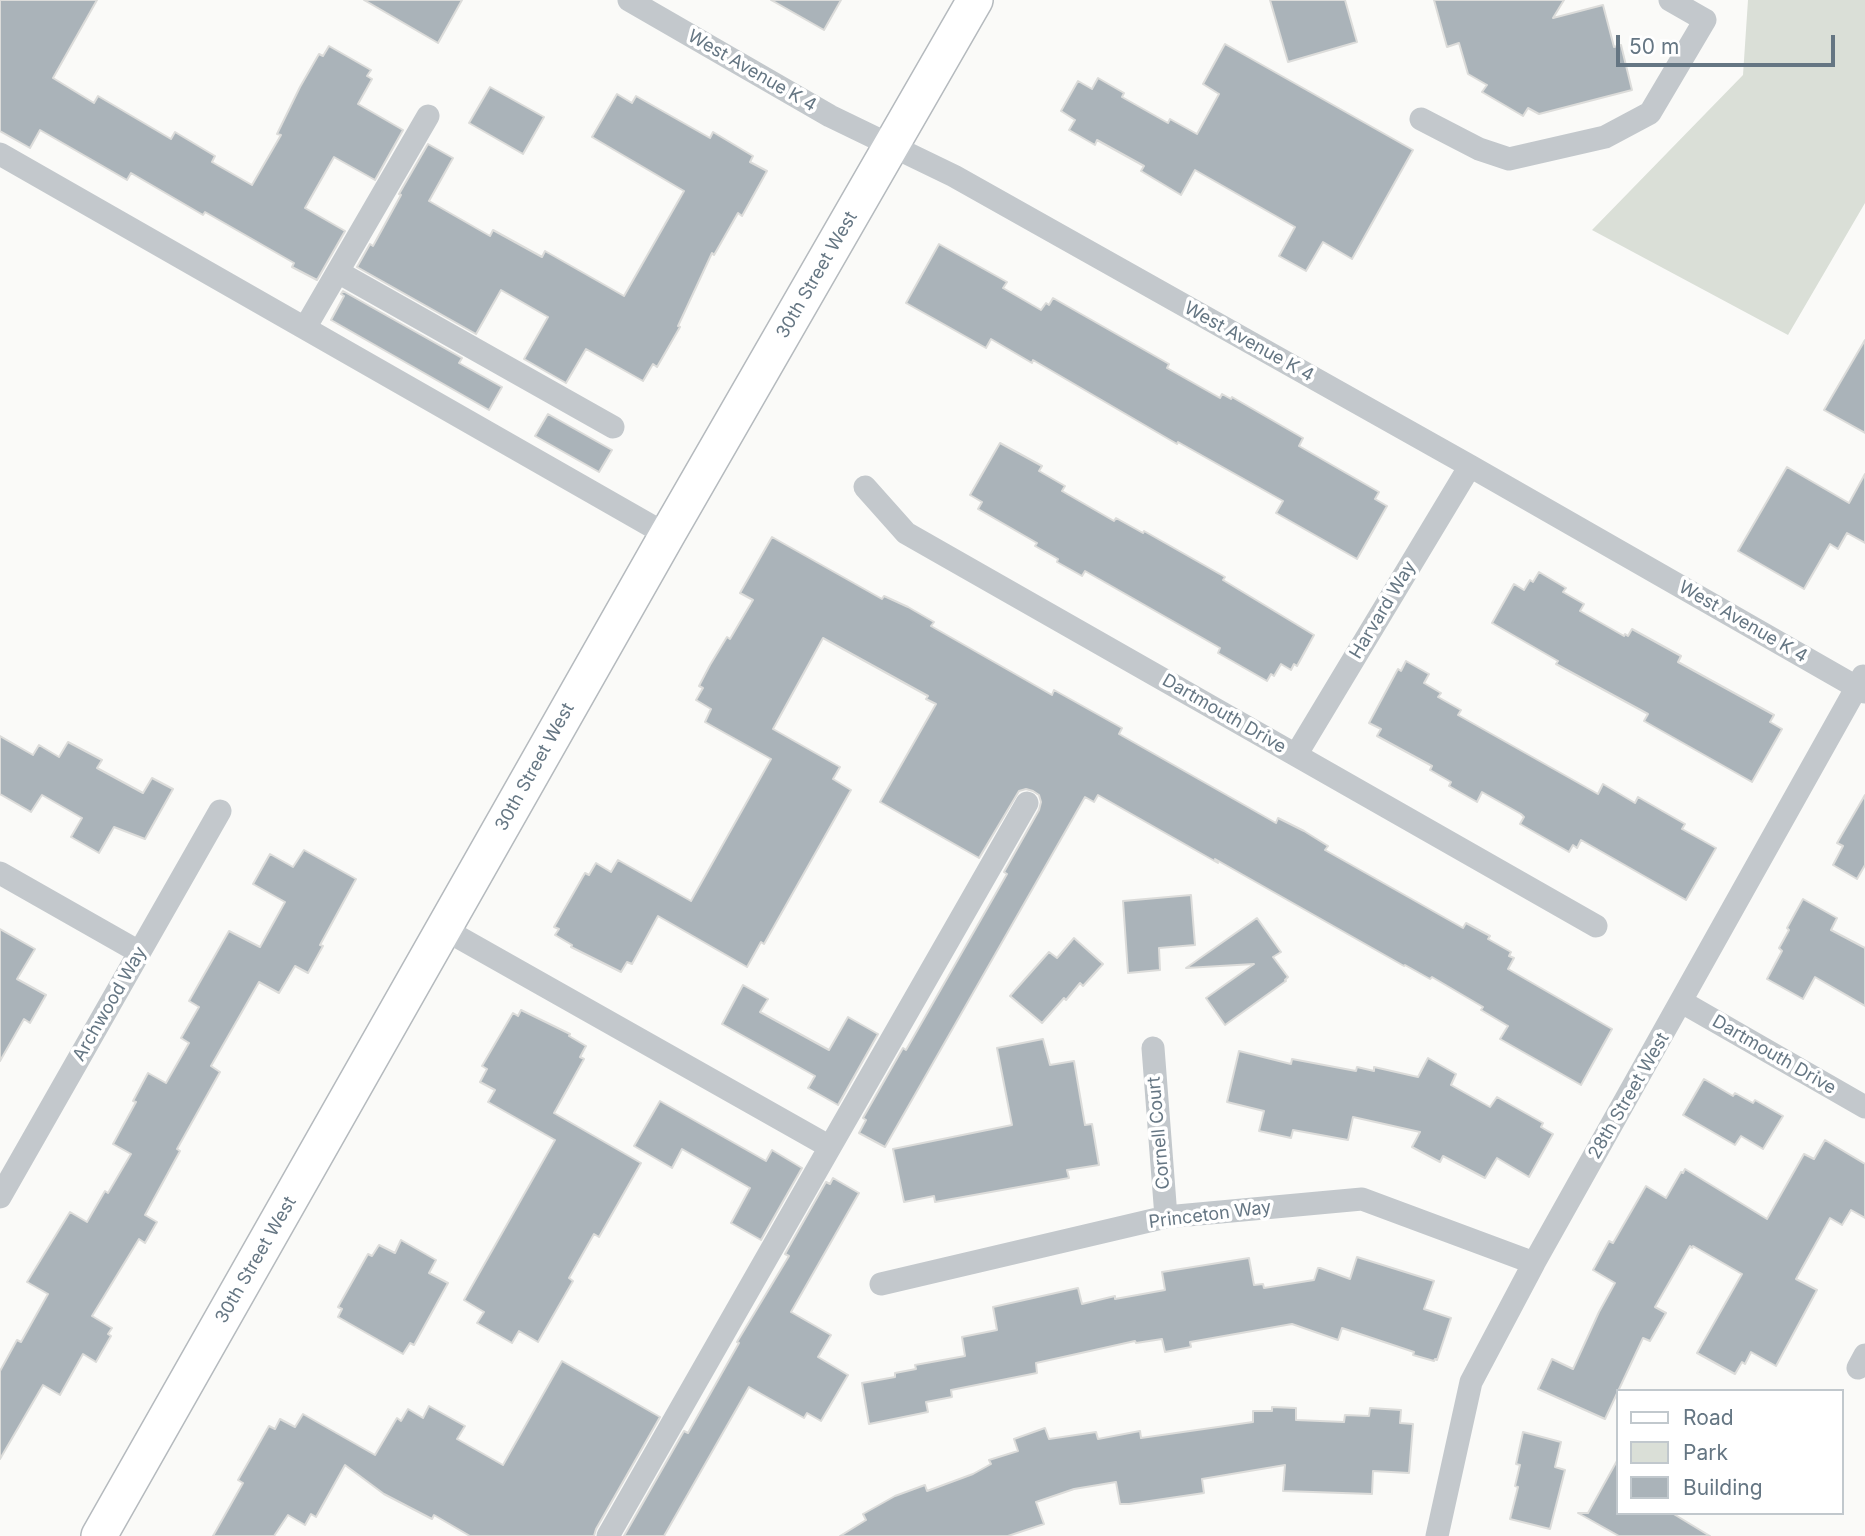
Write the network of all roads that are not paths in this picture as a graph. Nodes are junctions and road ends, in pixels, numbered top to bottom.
1 (629, 0) edge
2 (975, 0) edge
3 (1670, 0) edge
4 (428, 116) dead end
5 (1421, 119) dead end
6 (892, 146) junction
7 (0, 154) edge
8 (338, 272) junction
9 (305, 328) junction
10 (613, 427) dead end
11 (1471, 466) junction
12 (865, 487) dead end
13 (667, 535) junction
14 (1862, 684) edge
15 (1296, 755) junction
16 (1027, 803) dead end
17 (220, 811) dead end
18 (0, 873) edge
19 (1596, 926) dead end
20 (444, 929) junction
21 (139, 953) junction
22 (1682, 1002) junction
23 (1153, 1048) dead end
24 (1865, 1107) edge
25 (830, 1147) junction
26 (0, 1197) edge
27 (1166, 1217) junction
28 (1534, 1263) junction
29 (881, 1284) dead end
30 (99, 1536) edge
31 (608, 1536) edge
32 (1437, 1536) edge

1 - 6 street, West Avenue K 4
2 - 6 main road, 30th Street West
3 - 5 street
4 - 8 street
6 - 11 street, West Avenue K 4
6 - 13 main road, 30th Street West
7 - 9 street
8 - 9 street
8 - 10 street
9 - 13 street
11 - 14 street, West Avenue K 4
11 - 15 street, Harvard Way
12 - 15 street, Dartmouth Drive
13 - 20 main road, 30th Street West
14 - 22 street, 28th Street West
15 - 19 street, Dartmouth Drive
16 - 25 street
17 - 21 street, Archwood Way
18 - 21 street
20 - 25 street
20 - 30 main road, 30th Street West
21 - 26 street, Archwood Way
22 - 24 street, Dartmouth Drive
22 - 28 street, 28th Street West
23 - 27 street, Cornell Court
25 - 31 street
27 - 28 street, Princeton Way
27 - 29 street, Princeton Way
28 - 32 street, 28th Street West

